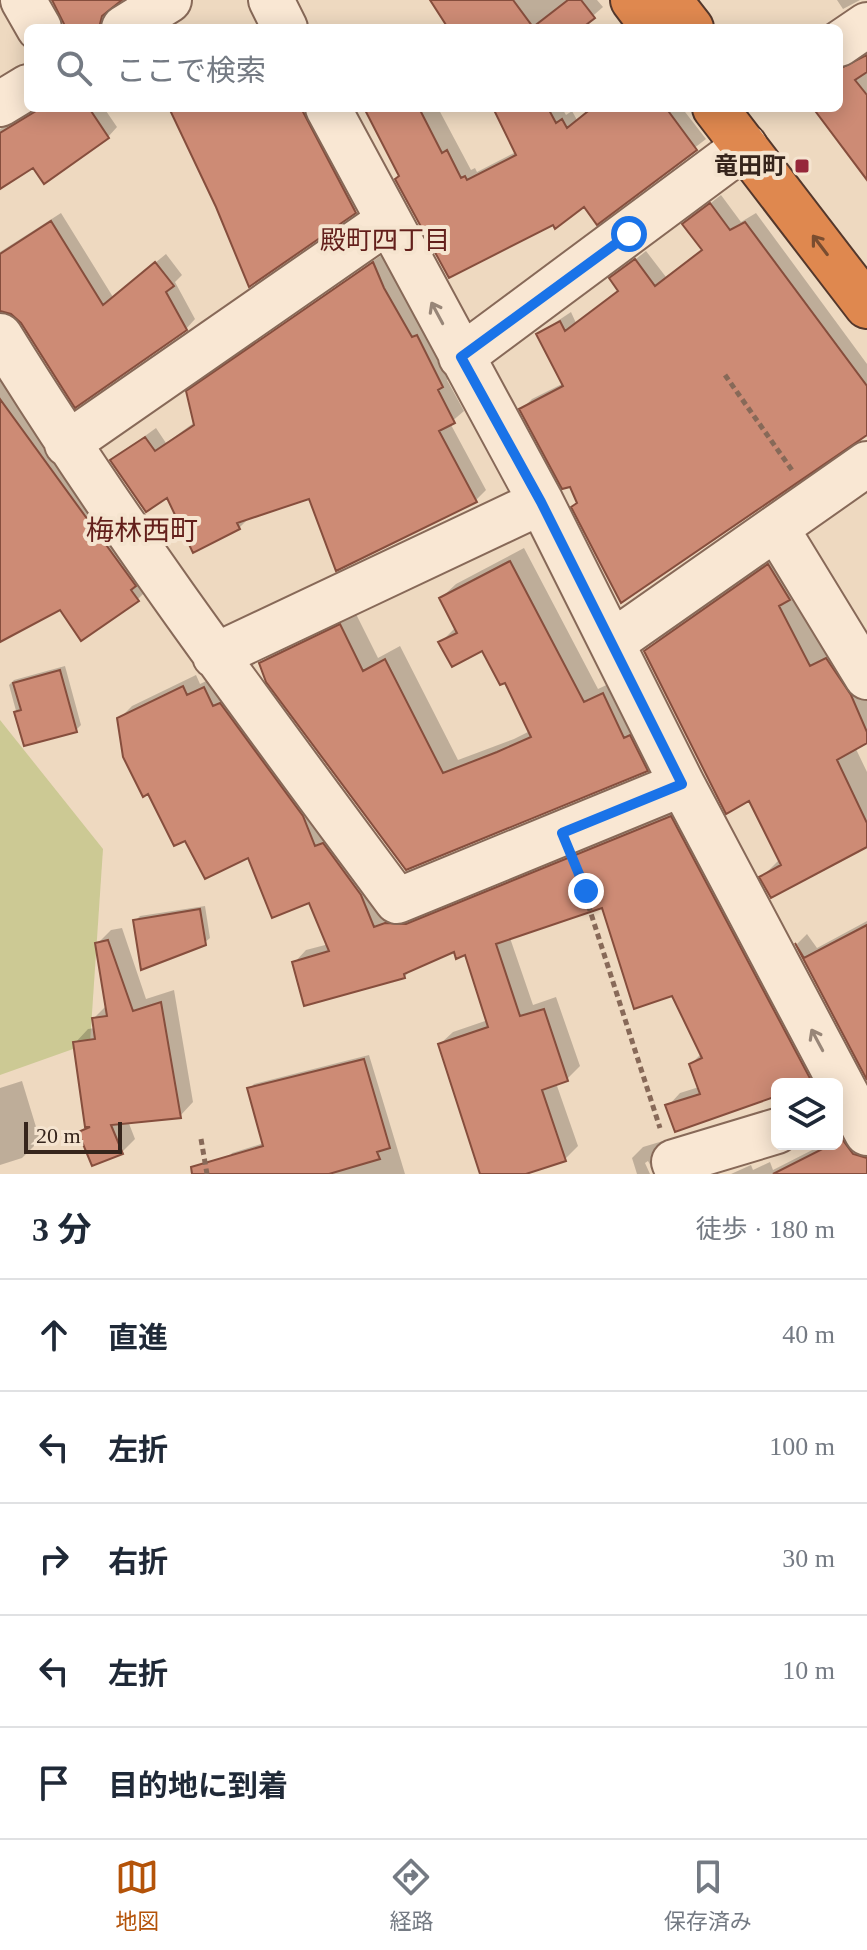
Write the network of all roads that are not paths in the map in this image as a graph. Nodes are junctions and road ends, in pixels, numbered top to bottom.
1 (23, 0) edge
2 (169, 0) edge
3 (271, 0) edge
4 (633, 0) edge
5 (680, 16) edge
6 (37, 24) edge
7 (130, 24) edge
8 (283, 24) edge
9 (867, 25) edge
10 (843, 41) edge
11 (330, 112) edge
12 (722, 112) edge
13 (749, 127) edge
14 (388, 221) junction
15 (867, 258) edge
16 (867, 306) edge
17 (0, 336) edge
18 (461, 357) junction
19 (67, 444) junction
20 (867, 464) edge
21 (541, 502) junction
22 (776, 528) junction
23 (613, 642) junction
24 (215, 656) junction
25 (867, 677) edge
26 (682, 784) junction
27 (858, 1122) edge
28 (771, 1133) edge
29 (676, 1168) edge

1 - 6 street
2 - 7 street
3 - 8 street
4 - 5 highway
9 - 10 street
11 - 14 street
12 - 13 highway
13 - 15 highway
16 -> 13 highway
13 - 18 street
18 -> 14 street
14 - 19 street
17 - 19 street
18 - 21 street
19 - 24 street
20 - 22 street
21 - 23 street
21 - 24 street
22 - 23 street
22 - 25 street
23 - 26 street
24 - 26 street
27 -> 26 street
28 - 29 street

